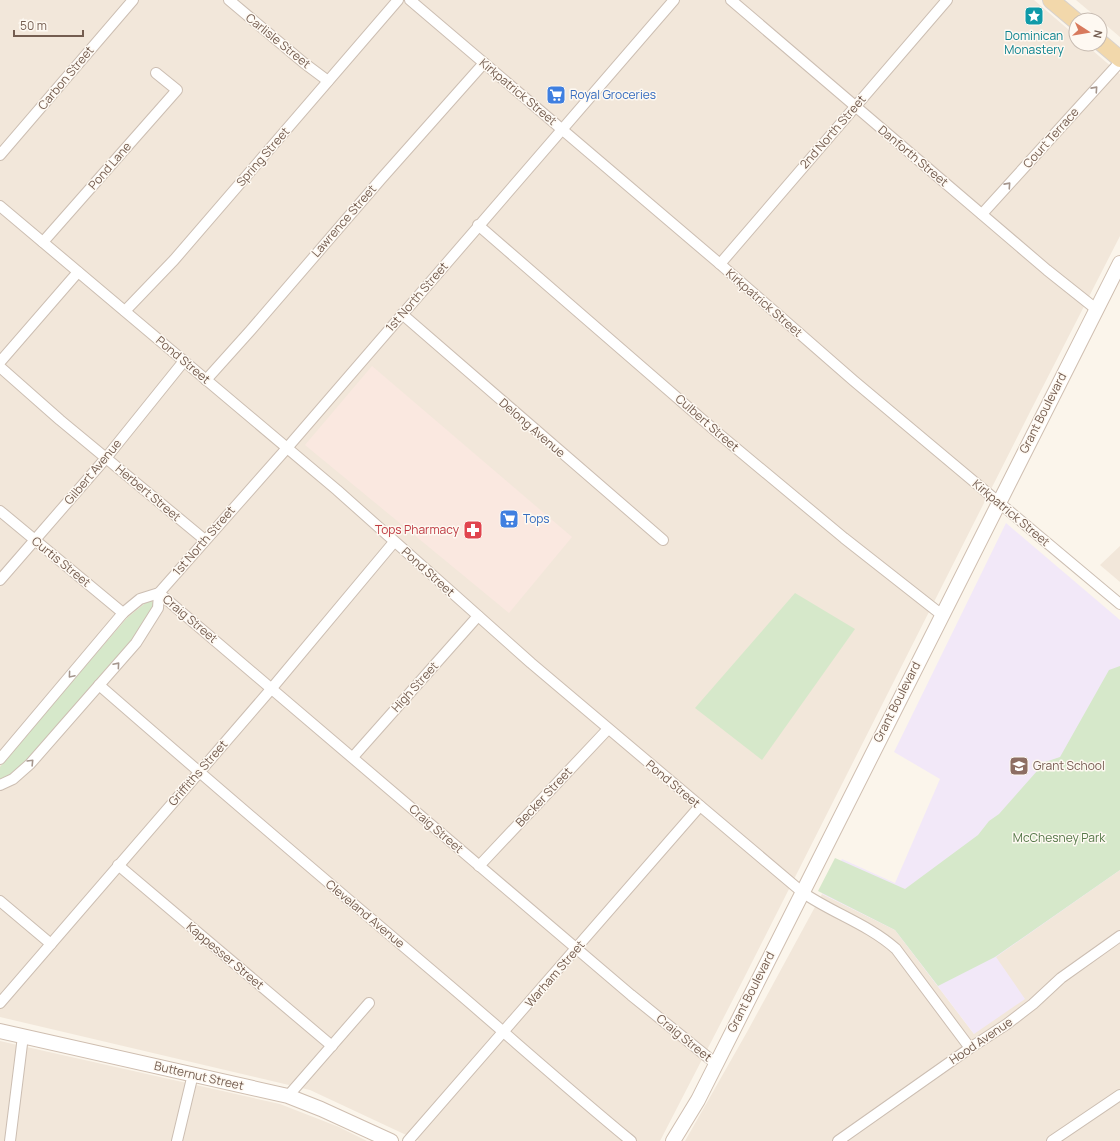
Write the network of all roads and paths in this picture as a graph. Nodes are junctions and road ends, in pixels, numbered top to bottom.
1 (133, 0) edge
2 (229, 0) edge
3 (398, 0) edge
4 (410, 0) edge
5 (674, 0) edge
6 (731, 0) edge
7 (947, 0) edge
8 (1051, 0) edge
9 (1068, 14) edge
10 (1108, 49) edge
11 (1120, 60) edge
12 (484, 63) junction
13 (156, 73) dead end
14 (328, 81) junction
15 (855, 106) junction
16 (561, 129) junction
17 (0, 155) edge
18 (0, 206) edge
19 (982, 214) junction
20 (478, 225) junction
21 (43, 242) junction
22 (1120, 263) edge
23 (720, 264) junction
24 (78, 272) junction
25 (1096, 309) junction
26 (125, 311) junction
27 (402, 314) junction
28 (184, 361) junction
29 (0, 362) edge
30 (0, 367) edge
31 (206, 380) junction
32 (286, 448) junction
33 (106, 458) junction
34 (999, 502) junction
35 (0, 511) edge
36 (34, 540) junction
37 (205, 540) junction
38 (663, 540) dead end
39 (394, 542) junction
40 (0, 580) edge
41 (159, 593) junction
42 (1120, 604) edge
43 (123, 613) junction
44 (942, 615) junction
45 (478, 616) junction
46 (99, 686) junction
47 (272, 688) junction
48 (608, 729) junction
49 (352, 757) junction
50 (0, 759) edge
51 (199, 772) junction
52 (0, 785) edge
53 (700, 806) junction
54 (118, 865) junction
55 (479, 866) junction
56 (802, 892) junction
57 (0, 901) edge
58 (1120, 936) edge
59 (51, 944) junction
60 (576, 949) junction
61 (0, 1003) edge
62 (369, 1003) dead end
63 (0, 1031) edge
64 (503, 1032) junction
65 (23, 1036) junction
66 (332, 1046) junction
67 (970, 1048) junction
68 (715, 1063) junction
69 (193, 1074) junction
70 (1120, 1095) edge
71 (288, 1096) junction
72 (383, 1139) edge
73 (10, 1141) edge
74 (177, 1141) edge
75 (408, 1141) edge
76 (631, 1141) edge
77 (673, 1141) edge
78 (838, 1141) edge
79 (1052, 1141) edge

1 - 17 street, Carbon Street
2 - 14 street, Carlisle Street
3 - 14 street, Spring Street
4 - 12 street, Kirkpatrick Street
5 - 16 street, 1st North Street
6 - 15 street, Danforth Street
7 - 15 street, 2nd North Street
8 - 9 main road
10 - 11 main road
19 -> 11 street, Court Terrace
12 - 16 street, Kirkpatrick Street
12 - 31 street, Lawrence Street
13 - 21 street, Pond Lane
14 - 26 street, Spring Street
15 - 19 street, Danforth Street
15 - 23 street, 2nd North Street
16 - 20 street, 1st North Street
16 - 23 street, Kirkpatrick Street
18 - 21 street, Pond Street
19 - 25 street, Danforth Street
20 - 27 street, 1st North Street
20 - 44 street, Culbert Street
21 - 24 street, Pond Street
22 - 25 street, Grant Boulevard
23 - 34 street, Kirkpatrick Street
24 - 26 street, Pond Street
24 - 29 street
25 - 34 street, Grant Boulevard
26 - 28 street, Pond Street
27 - 32 street, 1st North Street
27 - 38 street, Delong Avenue
28 - 31 street, Pond Street
28 - 33 street, Gilbert Avenue
30 - 33 street, Herbert Street
31 - 32 street, Pond Street
32 - 37 street, 1st North Street
32 - 39 street, Pond Street
33 - 36 street, Gilbert Avenue
33 - 37 street, Herbert Street
34 - 42 street, Kirkpatrick Street
34 - 44 street, Grant Boulevard
35 - 36 street, Curtis Street
36 - 40 street, Gilbert Avenue
36 - 43 street, Curtis Street
37 - 41 street, 1st North Street
39 - 45 street, Pond Street
39 - 47 street, Griffiths Street
41 - 43 street
46 -> 41 street
41 - 47 street, Craig Street
43 -> 50 street
44 - 56 street, Grant Boulevard
45 - 48 street, Pond Street
45 - 49 street, High Street
46 - 51 street, Cleveland Avenue
52 -> 46 street
47 - 49 street, Craig Street
47 - 51 street, Griffiths Street
48 - 53 street, Pond Street
48 - 55 street, Becker Street
49 - 55 street, Craig Street
51 - 54 street, Griffiths Street
51 - 64 street, Cleveland Avenue
53 - 56 street, Pond Street
53 - 60 street, Warham Street
54 - 59 street, Griffiths Street
54 - 66 street, Kappesser Street
55 - 60 street, Craig Street
56 - 67 street, Pond Street
56 - 68 street, Grant Boulevard
57 - 59 street
58 - 67 street, Hood Avenue
59 - 61 street, Griffiths Street
60 - 64 street, Warham Street
60 - 68 street, Craig Street
62 - 66 street
63 - 65 street, Butternut Street
64 - 75 street, Warham Street
64 - 76 street, Cleveland Avenue
65 - 69 street, Butternut Street
65 - 73 street
66 - 71 street
67 - 78 street, Hood Avenue
68 - 77 street, Grant Boulevard
69 - 71 street, Butternut Street
69 - 74 street
70 - 79 street
71 - 72 street, Butternut Street

